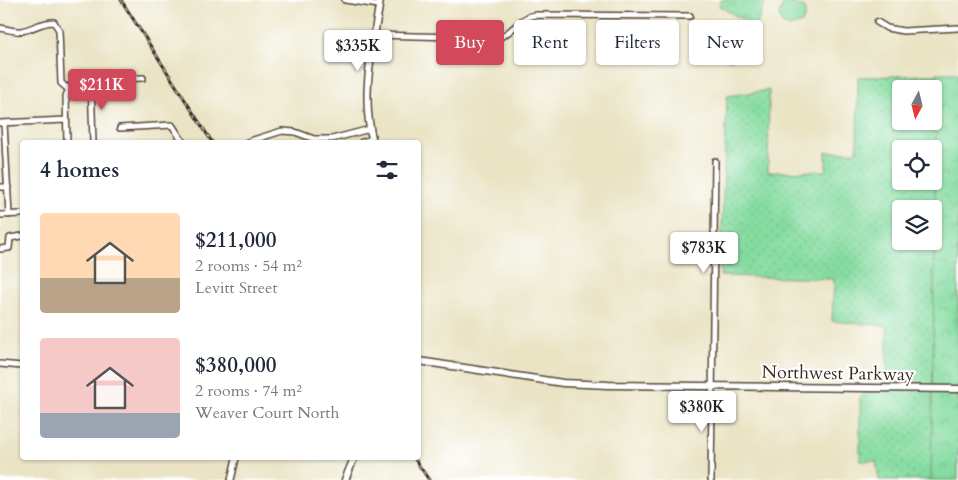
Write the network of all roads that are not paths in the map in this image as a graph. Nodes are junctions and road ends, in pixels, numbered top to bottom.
1 (344, 0) edge
2 (379, 2) edge
3 (690, 16) dead end
4 (877, 22) dead end
5 (0, 28) edge
6 (958, 28) edge
7 (374, 35) junction
8 (143, 78) dead end
9 (91, 81) junction
10 (68, 89) junction
11 (66, 120) junction
12 (2, 123) edge
13 (120, 128) dead end
14 (370, 129) junction
15 (67, 140) edge
16 (93, 140) edge
17 (182, 140) edge
18 (254, 140) edge
19 (373, 140) edge
20 (715, 161) dead end
21 (0, 187) edge
22 (8, 187) junction
23 (20, 214) edge
24 (9, 215) junction
25 (0, 216) edge
26 (20, 236) edge
27 (0, 250) edge
28 (421, 361) edge
29 (0, 364) edge
30 (20, 366) edge
31 (712, 386) junction
32 (958, 389) edge
33 (236, 460) edge
34 (353, 460) edge
35 (231, 480) edge
36 (345, 480) edge
37 (711, 480) edge

1 - 2 street
2 - 7 street
3 - 7 street
4 - 6 street
5 - 10 street
7 - 14 street
8 - 9 street
9 - 10 street
9 - 16 street
10 - 11 street
11 - 12 street
11 - 15 street
12 - 22 street
13 - 17 street
14 - 18 street
14 - 19 street
20 - 31 street
21 - 22 street
22 - 24 street
23 - 24 street
24 - 25 street
26 - 27 street
28 - 31 street, Northwest Parkway
29 - 30 street
31 - 32 street, Northwest Parkway
31 - 37 street
33 - 35 street
34 - 36 street

